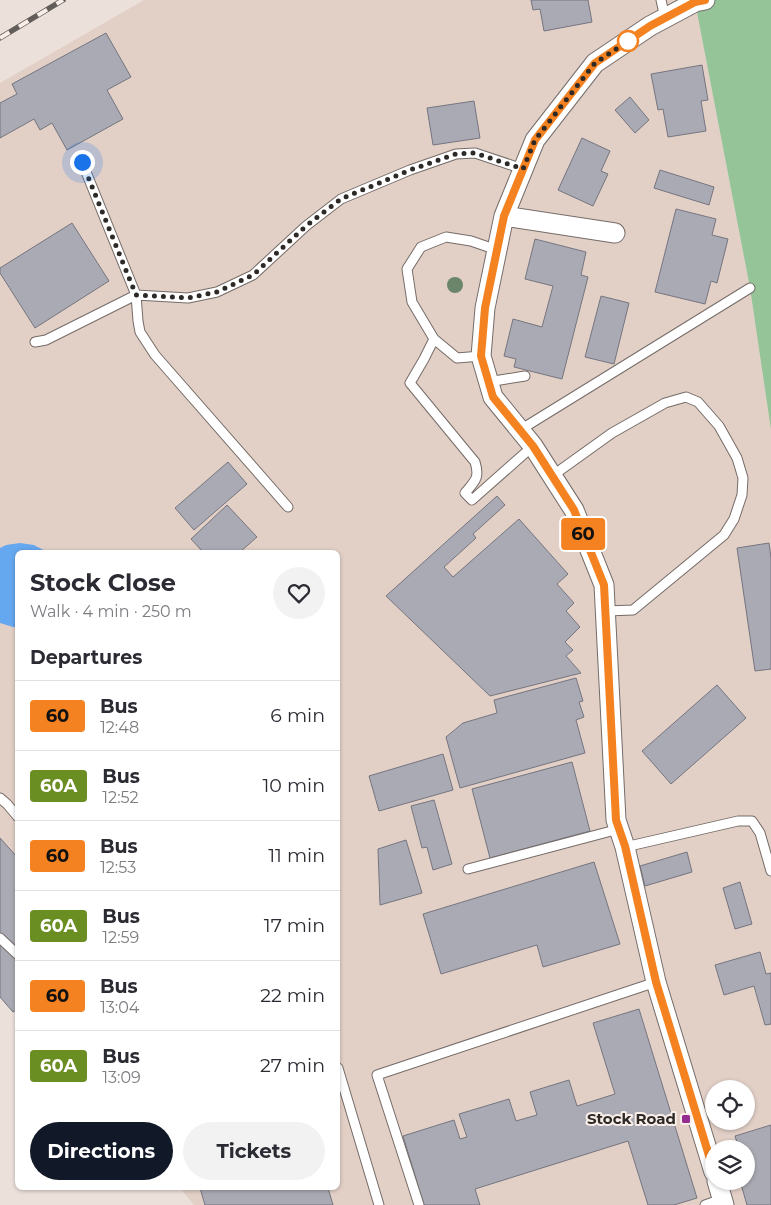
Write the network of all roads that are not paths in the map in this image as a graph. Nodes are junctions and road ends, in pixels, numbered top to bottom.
1 (705, 0) edge
2 (663, 9) edge
3 (82, 162) dead end
4 (523, 169) junction
5 (504, 216) junction
6 (615, 233) dead end
7 (497, 250) junction
8 (750, 288) dead end
9 (136, 295) junction
10 (434, 339) junction
11 (35, 342) dead end
12 (481, 356) junction
13 (525, 376) dead end
14 (488, 382) junction
15 (520, 430) junction
16 (533, 446) junction
17 (552, 476) junction
18 (288, 507) dead end
19 (606, 611) junction
20 (0, 798) edge
21 (15, 813) edge
22 (622, 838) junction
23 (468, 869) dead end
24 (771, 871) edge
25 (0, 938) edge
26 (15, 952) edge
27 (656, 982) junction
28 (340, 1075) edge
29 (705, 1143) edge
30 (717, 1190) edge
31 (717, 1203) edge
32 (379, 1205) edge
33 (419, 1205) edge

1 - 2 street
2 - 4 street
3 - 9 lane
4 - 5 street
4 - 9 lane
5 - 6 street
5 - 7 street
7 - 10 lane
7 - 12 street
8 - 15 lane
9 - 11 lane
9 - 18 lane
10 - 12 lane
10 - 16 lane
12 - 14 street
13 - 14 lane
14 - 15 street
15 - 16 street
16 - 17 street
17 - 19 street
17 - 19 lane
19 - 22 street
20 - 21 lane
22 - 23 lane
22 - 24 lane
22 - 27 street
25 - 26 lane
27 - 29 street
27 - 33 lane
28 - 32 lane
30 - 31 street

